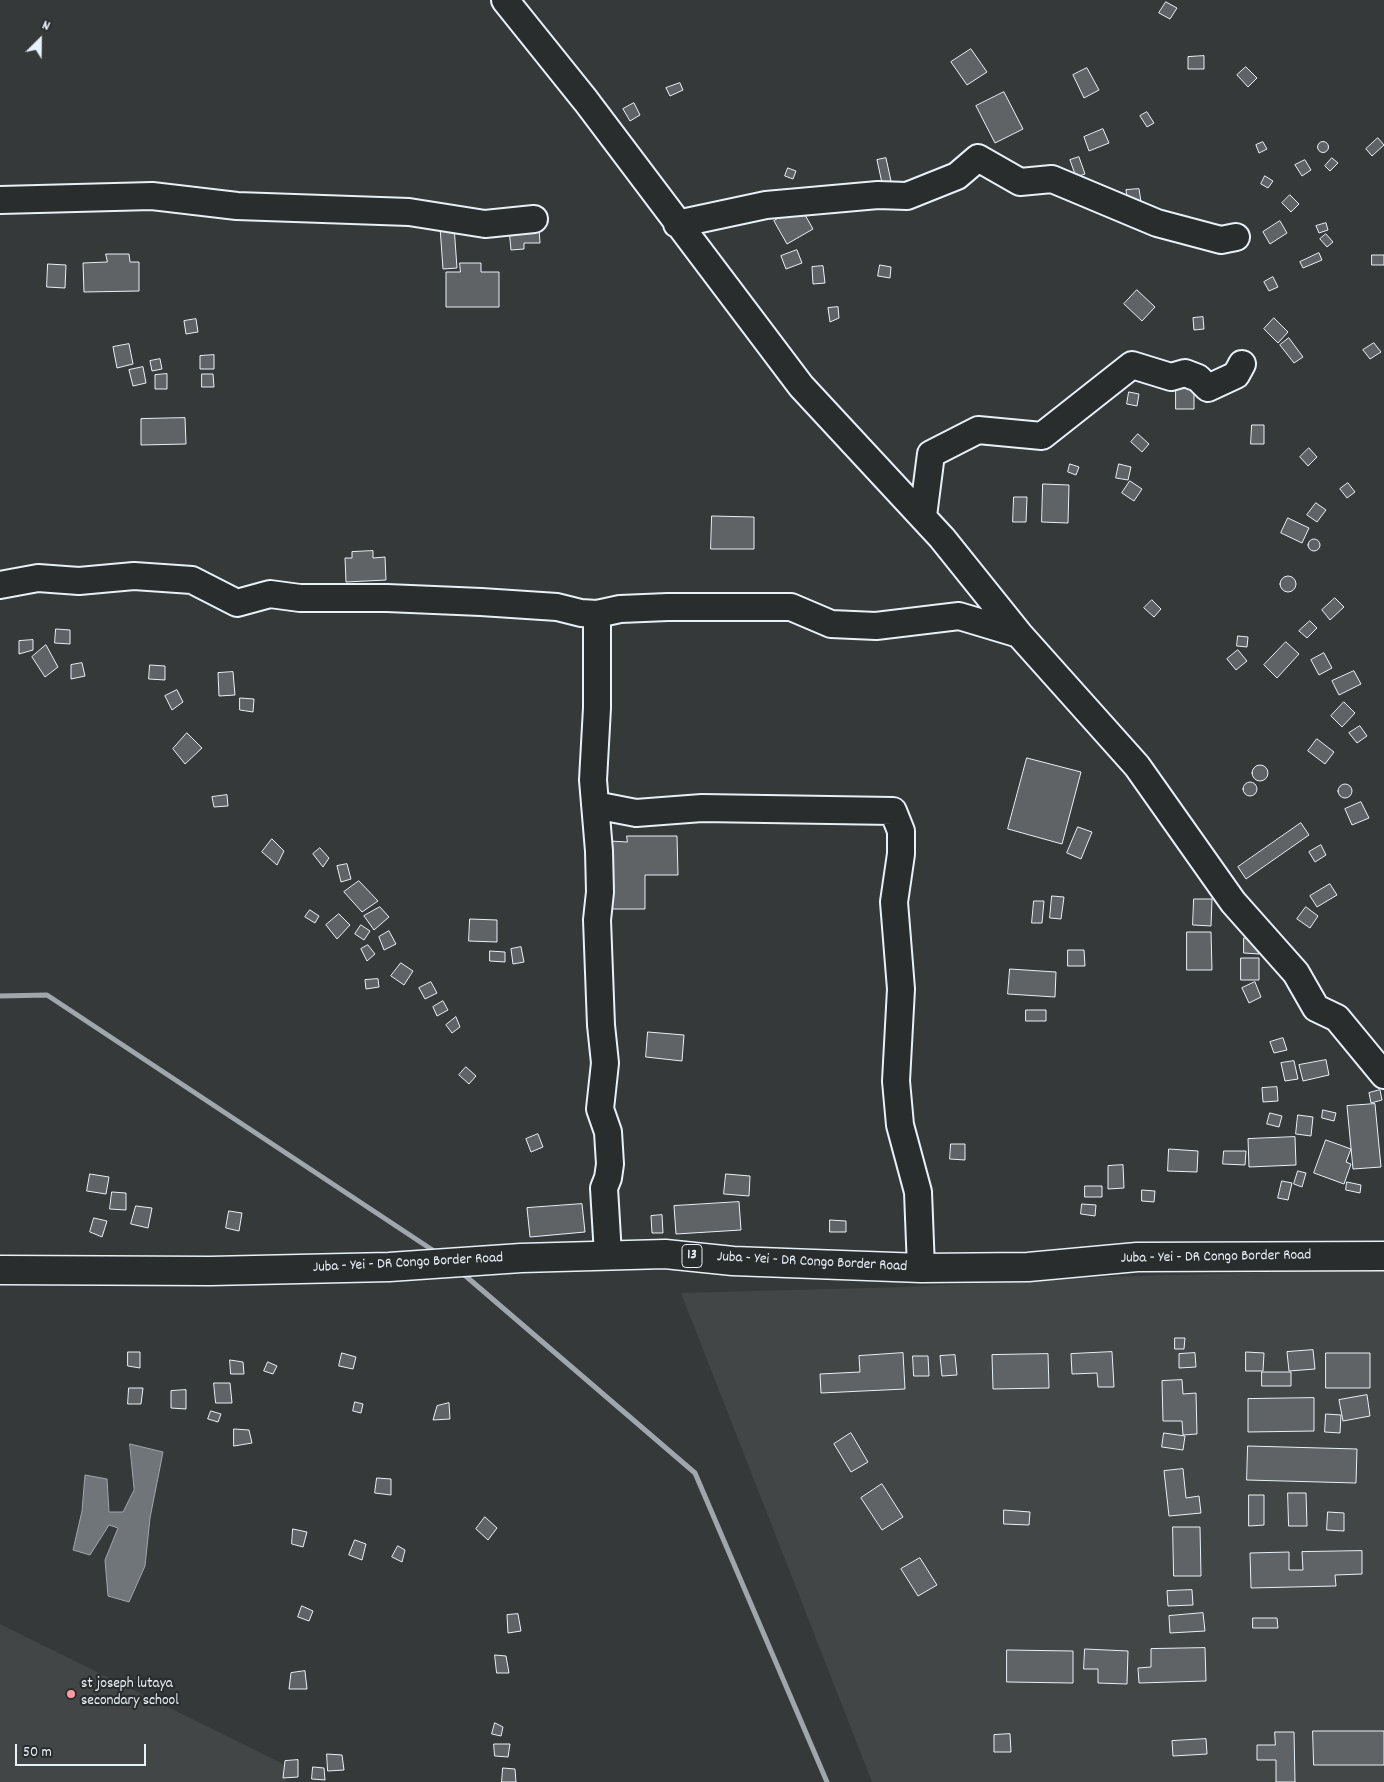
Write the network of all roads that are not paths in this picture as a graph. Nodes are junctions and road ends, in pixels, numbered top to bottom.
1 (505, 0) edge
2 (0, 200) edge
3 (534, 219) dead end
4 (677, 224) junction
5 (1236, 237) dead end
6 (1242, 364) dead end
7 (923, 516) junction
8 (0, 584) edge
9 (597, 614) junction
10 (1019, 634) junction
11 (595, 806) junction
12 (1384, 1075) edge
13 (608, 1255) junction
14 (1384, 1256) edge
15 (921, 1268) junction
16 (0, 1270) edge

1 - 4 street
2 - 3 street
4 - 5 street
4 - 7 street
6 - 7 street
7 - 10 street
8 - 9 street
9 - 10 street
9 - 11 street
10 - 12 street
11 - 13 street
11 - 15 street
13 - 15 main road, Juba - Yei - DR Congo Border Road / 13
13 - 16 main road, Juba - Yei - DR Congo Border Road / 13
14 - 15 main road, Juba - Yei - DR Congo Border Road / 13

